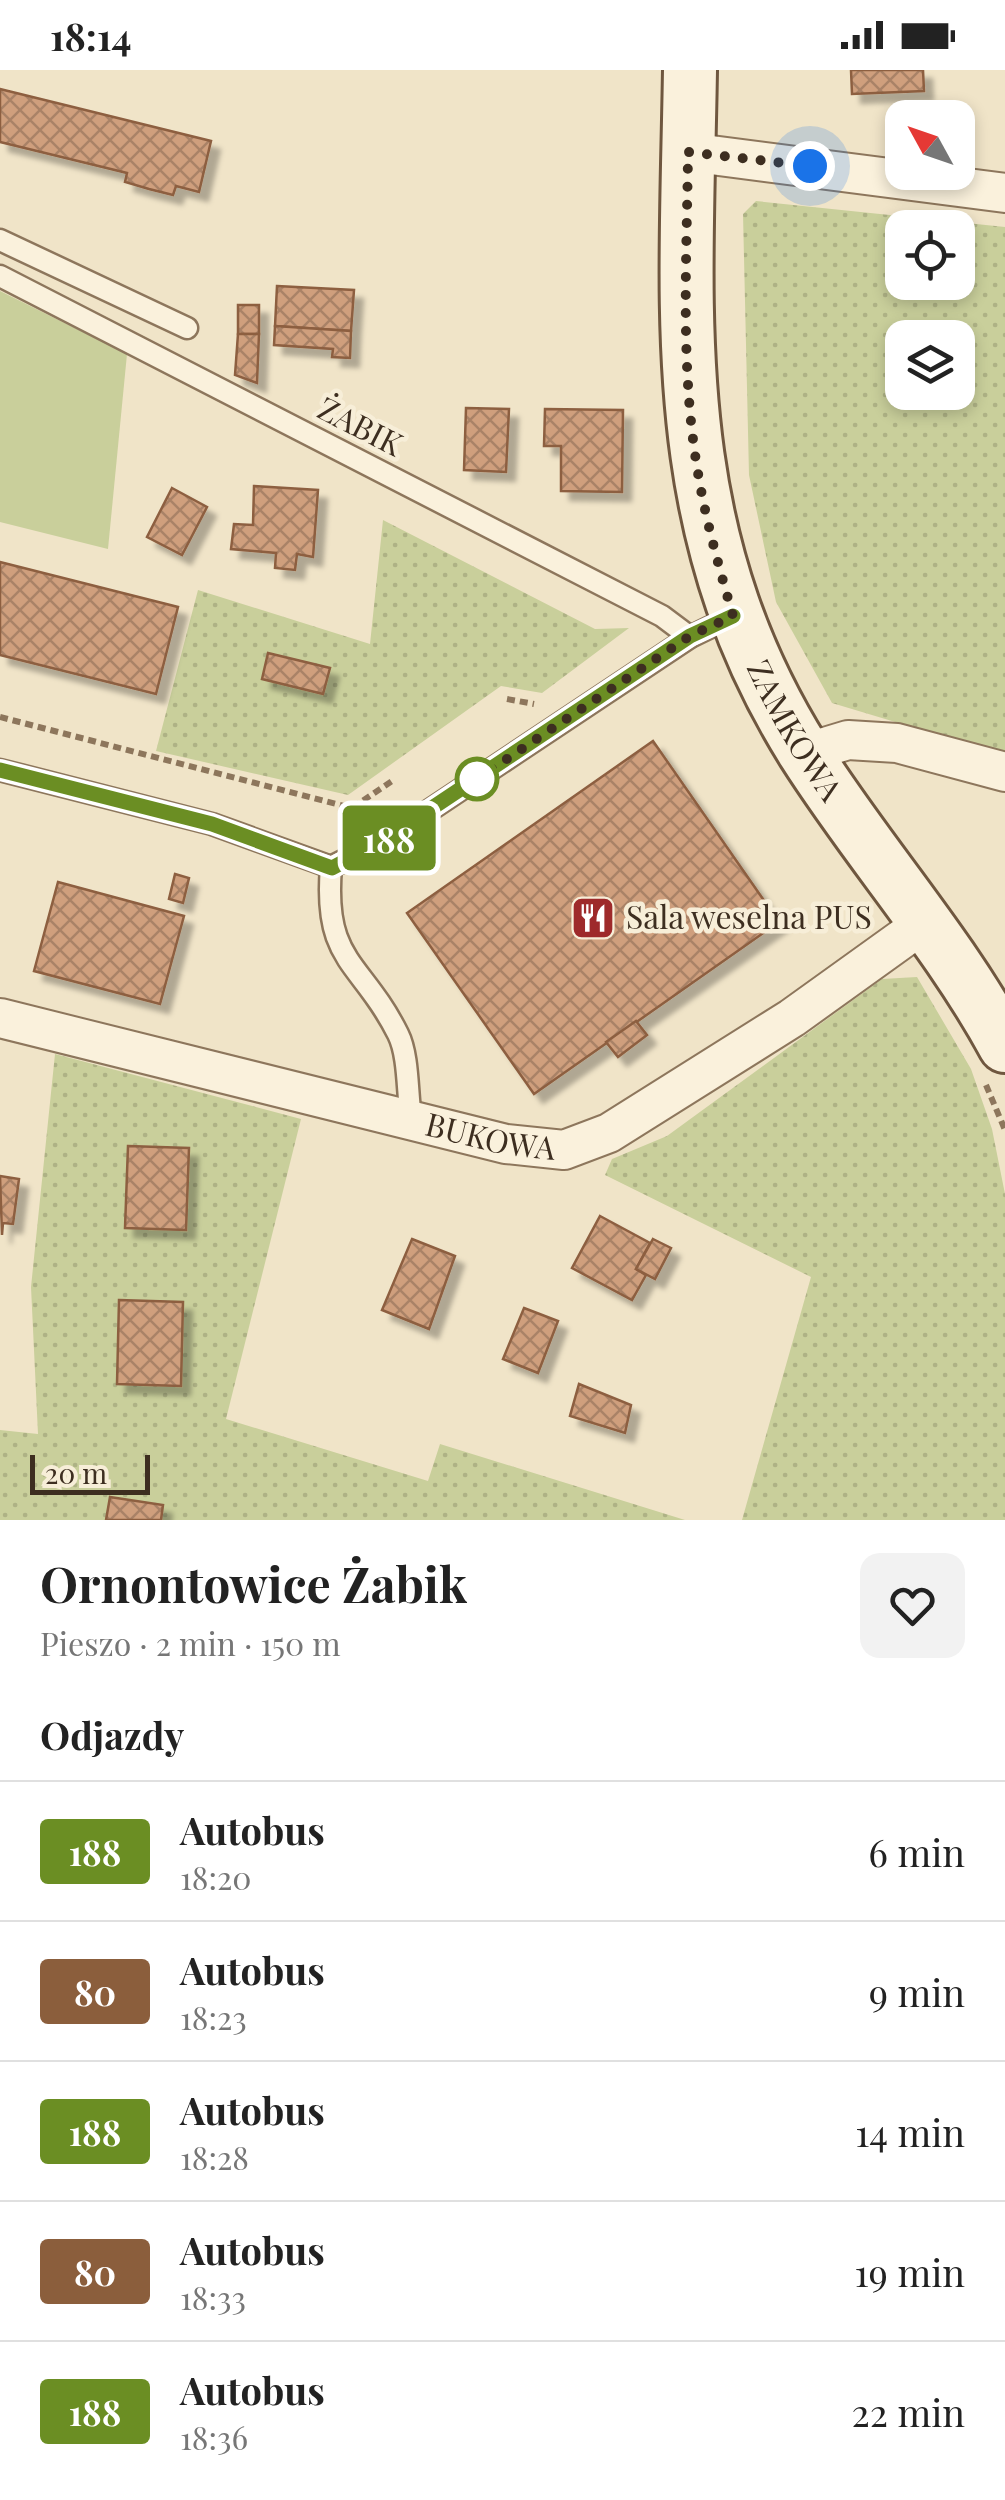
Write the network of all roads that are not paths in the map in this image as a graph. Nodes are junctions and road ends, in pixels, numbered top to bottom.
1 (690, 70) edge
2 (688, 152) junction
3 (1005, 193) edge
4 (0, 240) edge
5 (0, 276) edge
6 (186, 328) dead end
7 (712, 626) junction
8 (805, 753) junction
9 (0, 770) edge
10 (1005, 772) edge
11 (332, 868) junction
12 (928, 922) junction
13 (0, 1018) edge
14 (1005, 1046) edge
15 (410, 1118) junction

1 - 2 street, ZAMKOWA
2 - 3 street
2 - 7 street, ZAMKOWA
4 - 6 lane
5 - 7 lane, ŻABIK
7 - 8 street, ZAMKOWA
7 - 11 lane
8 - 10 street
8 - 12 street, ZAMKOWA
9 - 11 lane
11 - 15 lane
12 - 14 street, ZAMKOWA
12 - 15 street, BUKOWA
13 - 15 street, BUKOWA

